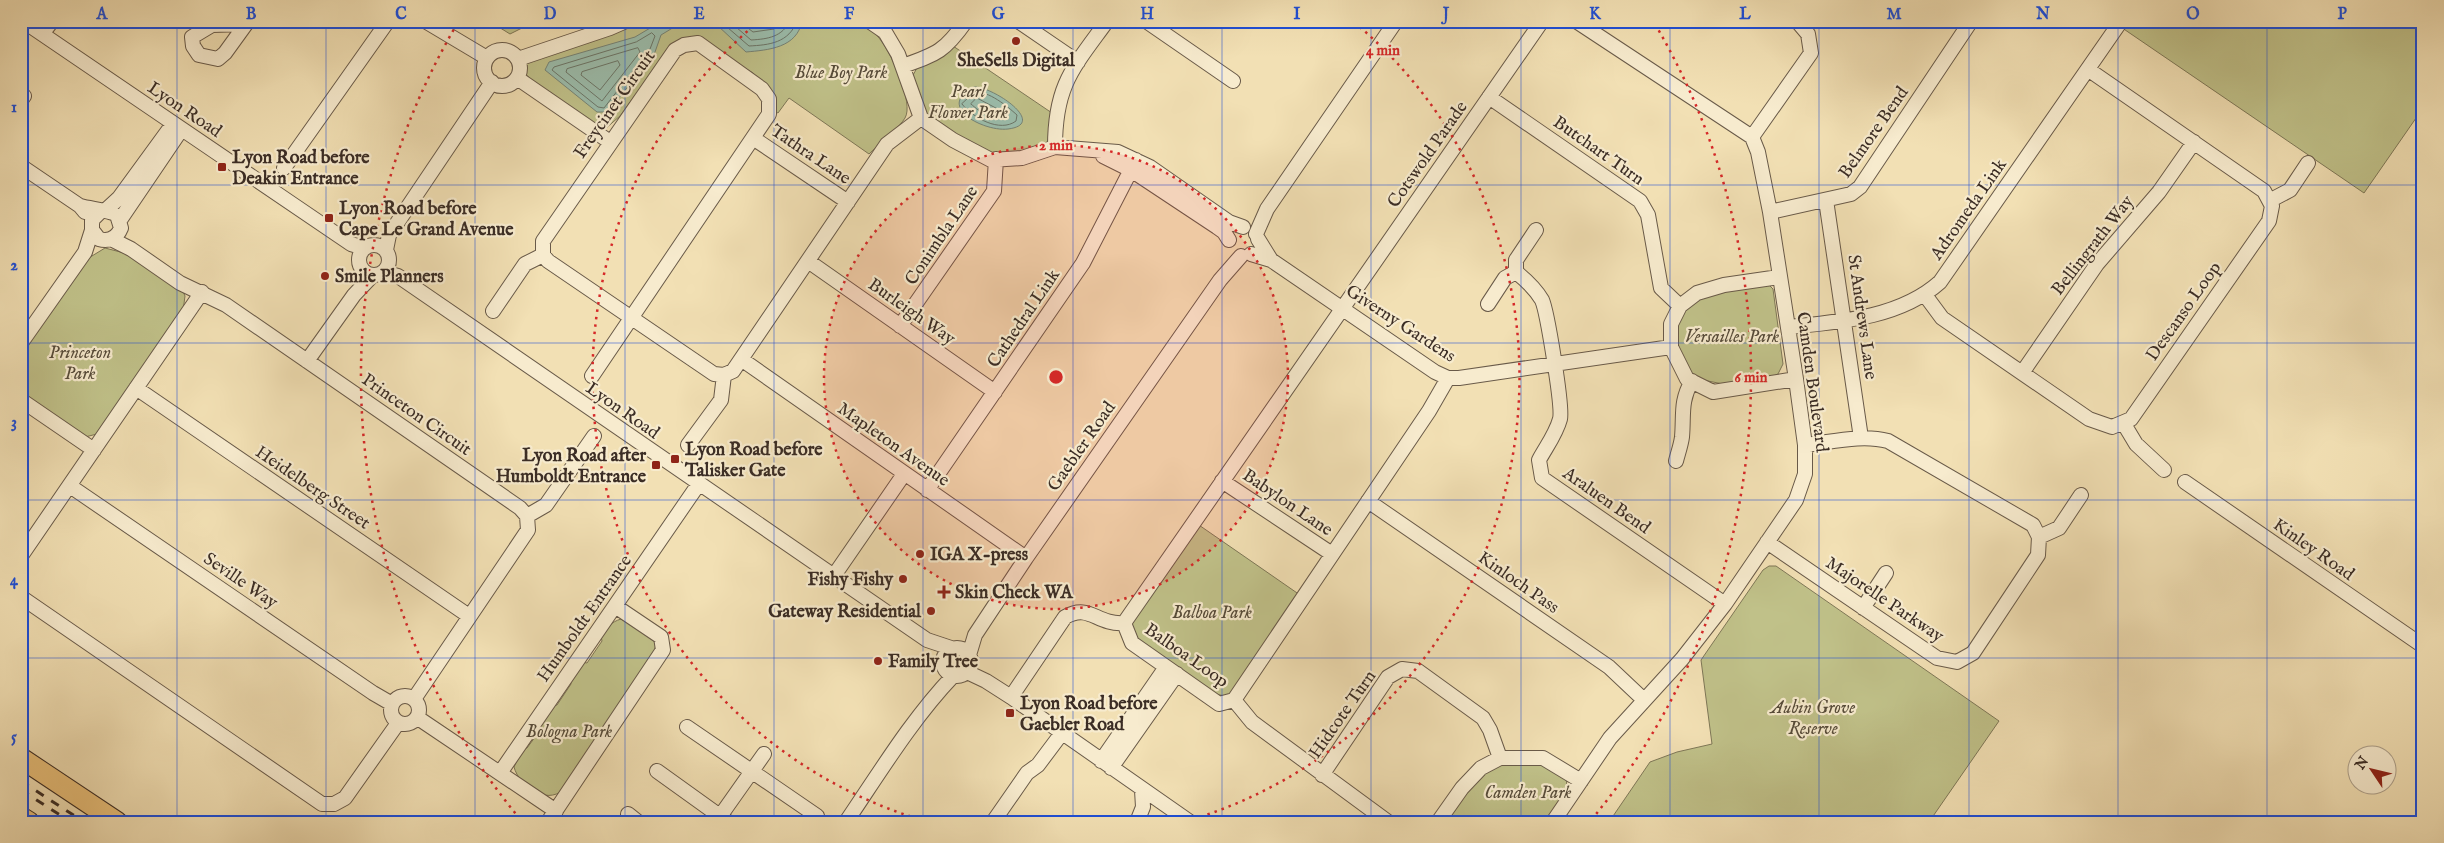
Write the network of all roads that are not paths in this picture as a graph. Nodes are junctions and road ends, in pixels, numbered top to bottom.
1 (23, 21) edge
2 (52, 21) edge
3 (388, 21) edge
4 (425, 21) edge
5 (626, 21) edge
6 (869, 21) edge
7 (966, 21) edge
8 (1018, 21) edge
9 (1107, 21) edge
10 (1146, 21) edge
11 (1396, 21) edge
12 (1542, 21) edge
13 (1576, 21) edge
14 (1797, 21) edge
15 (1971, 21) edge
16 (2119, 24) dead end
17 (42, 34) junction
18 (487, 58) junction
19 (518, 59) junction
20 (1078, 62) junction
21 (903, 66) junction
22 (2088, 70) junction
23 (517, 78) junction
24 (1233, 81) dead end
25 (492, 82) junction
26 (21, 94) edge
27 (1489, 97) junction
28 (21, 100) edge
29 (921, 118) junction
30 (177, 127) junction
31 (1752, 137) junction
32 (752, 138) junction
33 (610, 142) junction
34 (2194, 142) junction
35 (1059, 147) junction
36 (996, 159) junction
37 (2308, 163) dead end
38 (1133, 165) junction
39 (21, 166) edge
40 (284, 168) dead end
41 (1826, 200) junction
42 (2271, 200) junction
43 (848, 202) junction
44 (1770, 212) junction
45 (120, 224) junction
46 (101, 225) junction
47 (1536, 230) dead end
48 (1251, 232) junction
49 (389, 235) junction
50 (131, 249) junction
51 (1238, 250) junction
52 (362, 252) junction
53 (388, 255) junction
54 (543, 255) junction
55 (1271, 260) junction
56 (808, 261) junction
57 (1516, 272) junction
58 (378, 274) junction
59 (398, 276) junction
60 (1779, 277) junction
61 (202, 292) junction
62 (354, 295) junction
63 (1925, 295) junction
64 (1488, 304) dead end
65 (1680, 306) junction
66 (1342, 308) junction
67 (493, 311) dead end
68 (632, 318) junction
69 (1845, 321) junction
70 (900, 326) junction
71 (1788, 328) junction
72 (21, 343) edge
73 (1671, 347) junction
74 (741, 359) junction
75 (308, 361) junction
76 (1555, 364) junction
77 (2022, 373) junction
78 (724, 375) junction
79 (592, 376) dead end
80 (1448, 378) junction
81 (1796, 380) junction
82 (1692, 382) junction
83 (136, 388) junction
84 (995, 392) junction
85 (21, 400) edge
86 (2124, 424) junction
87 (594, 436) dead end
88 (1861, 438) junction
89 (688, 445) dead end
90 (1805, 445) junction
91 (94, 450) junction
92 (1676, 461) dead end
93 (2164, 470) dead end
94 (904, 474) junction
95 (1222, 481) junction
96 (2185, 482) dead end
97 (698, 485) junction
98 (70, 486) junction
99 (927, 490) junction
100 (2081, 496) dead end
101 (1368, 502) junction
102 (528, 516) junction
103 (2039, 537) junction
104 (1767, 542) junction
105 (1332, 554) junction
106 (21, 556) edge
107 (1026, 558) junction
108 (1886, 573) dead end
109 (833, 577) junction
110 (21, 597) edge
111 (1725, 604) junction
112 (615, 606) junction
113 (1863, 608) junction
114 (469, 616) junction
115 (1124, 623) junction
116 (975, 635) junction
117 (927, 640) junction
118 (2423, 646) edge
119 (954, 648) junction
120 (969, 662) junction
121 (946, 668) junction
122 (1172, 671) junction
123 (1011, 697) junction
124 (414, 699) junction
125 (1234, 700) junction
126 (1644, 700) junction
127 (392, 704) junction
128 (418, 718) junction
129 (398, 723) junction
130 (686, 727) dead end
131 (1058, 730) junction
132 (764, 754) dead end
133 (21, 758) edge
134 (1500, 758) junction
135 (1106, 765) junction
136 (657, 772) dead end
137 (752, 772) junction
138 (500, 773) junction
139 (1322, 775) junction
140 (1581, 781) junction
141 (1142, 790) junction
142 (1167, 806) junction
143 (552, 816) edge
144 (817, 816) dead end
145 (21, 817) edge
146 (721, 820) edge
147 (29, 822) edge
148 (117, 822) edge
149 (846, 822) edge
150 (993, 822) edge
151 (1138, 822) edge
152 (1190, 822) edge
153 (1388, 822) edge
154 (1438, 822) edge
155 (1553, 822) edge

1 - 17 street, Lyon Road
2 - 17 street
3 - 40 street
4 - 18 street
5 - 19 street
6 - 21 street
7 - 21 street
8 - 20 street
9 - 20 street
10 - 24 street
11 - 48 street
12 - 27 street, Cotswold Parade
13 - 31 street
14 - 31 street
15 - 41 street, Belmore Bend
16 - 22 street, Adromeda Link
17 - 30 street, Lyon Road
18 - 19 street
18 - 25 street
19 - 23 street
20 - 35 street
21 - 29 street
22 - 34 street
22 - 63 street, Adromeda Link
23 - 25 street
23 - 33 street
25 - 49 street
26 - 28 street
27 - 65 street, Butchart Turn
27 - 66 street, Cotswold Parade
29 - 36 street
29 - 43 street
30 - 45 street
30 - 46 street
30 - 52 street, Lyon Road
31 - 44 street, Camden Boulevard
32 - 33 street, Freycinet Circuit
32 - 43 street, Tathra Lane
32 - 68 street, Freycinet Circuit
33 - 54 street, Freycinet Circuit
34 - 42 street
34 - 77 street, Bellingrath Way
35 - 36 street
35 - 38 street
36 - 70 street, Conimbla Lane
37 - 42 street
38 - 48 street
38 - 51 street
38 - 84 street, Cathedral Link
39 - 46 street
41 - 44 street, Belmore Bend
41 - 69 street, St Andrews Lane
42 - 86 street, Descanso Loop
43 - 56 street
44 - 60 street, Camden Boulevard
45 - 46 street
45 - 46 street
45 - 50 street, Princeton Circuit
46 - 50 street, Princeton Circuit
46 - 72 street
47 - 57 street
48 - 51 street, Gaebler Road
48 - 51 street
48 - 55 street, Giverny Gardens
49 - 52 street
49 - 53 street
50 - 61 street, Princeton Circuit
51 - 55 street, Giverny Gardens
51 - 107 street, Gaebler Road
52 - 53 street
52 - 58 street, Lyon Road
52 - 62 street
53 - 58 street
53 - 59 street, Lyon Road
54 - 67 street
54 - 68 street
55 - 66 street, Giverny Gardens
56 - 70 street, Burleigh Way
56 - 74 street
57 - 64 street
57 - 76 street, Araluen Bend
58 - 59 street, Lyon Road
58 - 62 street
59 - 97 street, Lyon Road
60 - 65 street
60 - 71 street, Camden Boulevard
61 - 75 street, Princeton Circuit
61 - 83 street
62 - 75 street
63 - 69 street, Adromeda Link
63 - 77 street
65 - 73 street
66 - 80 street, Giverny Gardens
66 - 95 street, Balboa Loop
68 - 78 street
68 - 79 street, Freycinet Circuit
69 - 71 street, Adromeda Link
69 - 88 street, St Andrews Lane
70 - 84 street, Burleigh Way
71 - 81 street, Camden Boulevard
73 - 76 street, Giverny Gardens
73 - 82 street
74 - 78 street
74 - 94 street, Mapleton Avenue
75 - 102 street, Princeton Circuit
76 - 80 street, Giverny Gardens
76 - 111 street, Araluen Bend
77 - 86 street
78 - 89 street
80 - 101 street, Balboa Loop
81 - 82 street
81 - 90 street, Camden Boulevard
82 - 92 street
83 - 91 street
83 - 114 street, Heidelberg Street
84 - 99 street, Cathedral Link
85 - 91 street
86 - 93 street
87 - 102 street
88 - 90 street
88 - 103 street
90 - 104 street, Camden Boulevard
91 - 98 street
94 - 99 street, Mapleton Avenue
94 - 109 street
95 - 105 street, Babylon Lane
95 - 115 street, Balboa Loop
96 - 118 street, Kinley Road
97 - 109 street, Lyon Road
97 - 112 street, Humboldt Entrance
98 - 106 street
98 - 127 street, Seville Way
99 - 107 street, Mapleton Avenue
100 - 103 street
101 - 105 street, Balboa Loop
101 - 126 street, Kinloch Pass
102 - 114 street
103 - 113 street, Majorelle Parkway
104 - 111 street, Camden Boulevard
104 - 113 street, Majorelle Parkway
105 - 125 street, Balboa Loop
107 - 116 street, Gaebler Road
108 - 113 street
109 - 117 street, Lyon Road
110 - 129 street
111 - 126 street, Camden Boulevard
112 - 138 street, Humboldt Entrance
112 - 143 street
114 - 124 street
115 - 122 street, Balboa Loop
115 - 123 street
116 - 119 street, Gaebler Road
116 - 120 street, Gaebler Road
117 - 119 street, Lyon Road
117 - 121 street, Lyon Road
119 - 120 street, Lyon Road
119 - 121 street
120 - 121 street
120 - 123 street
121 - 149 street
122 - 125 street, Balboa Loop
122 - 135 street
123 - 131 street
124 - 127 street
124 - 128 street
125 - 139 street
126 - 140 street, Camden Boulevard
127 - 129 street
128 - 129 street
128 - 138 street
130 - 137 street
131 - 135 street
131 - 150 street
132 - 137 street
133 - 148 highway
134 - 139 street, Hidcote Turn
134 - 140 street
134 - 154 street
135 - 141 street
136 - 146 street
137 - 144 street
137 - 146 street
138 - 143 street
139 - 153 street
140 - 155 street, Camden Boulevard
141 - 142 street
141 - 151 street
142 - 151 street
142 - 152 street
145 - 147 highway

